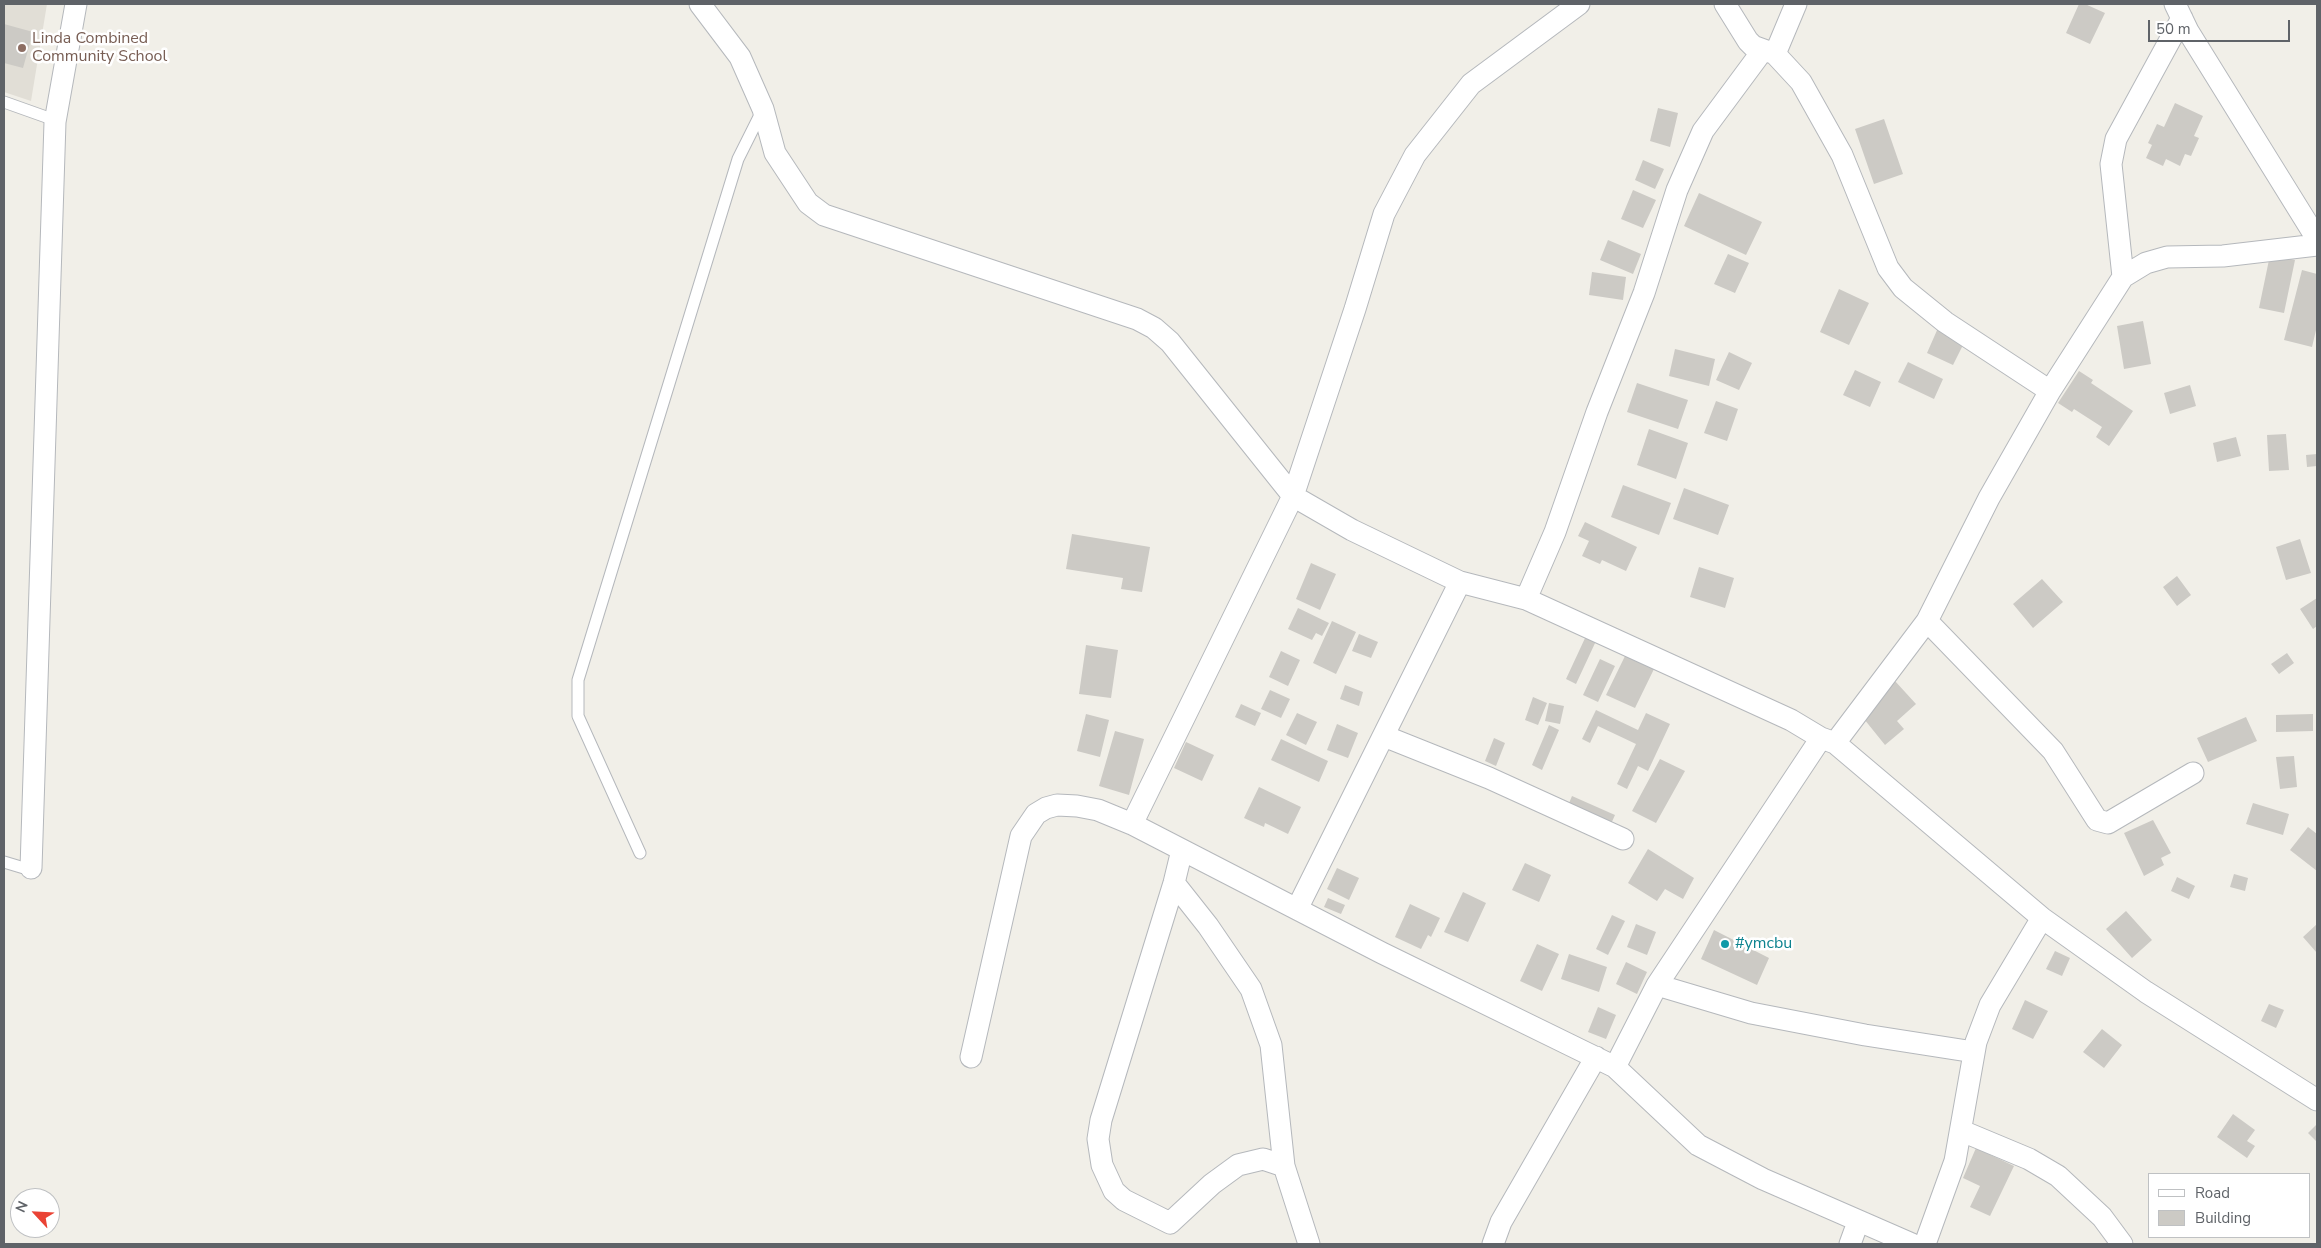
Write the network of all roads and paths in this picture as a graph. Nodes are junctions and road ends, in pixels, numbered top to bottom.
1 (76, 4) edge
2 (700, 4) edge
3 (1579, 4) edge
4 (1725, 4) edge
5 (1796, 4) edge
6 (2179, 11) edge
7 (1769, 52) junction
8 (4, 102) edge
9 (763, 109) junction
10 (54, 122) junction
11 (2317, 239) edge
12 (2317, 245) edge
13 (2123, 277) junction
14 (2050, 391) junction
15 (1293, 496) junction
16 (1460, 582) junction
17 (1526, 598) junction
18 (1927, 621) junction
19 (1384, 736) junction
20 (1828, 740) junction
21 (2193, 773) dead end
22 (1132, 824) junction
23 (1623, 840) dead end
24 (1182, 850) junction
25 (640, 853) dead end
26 (4, 862) edge
27 (31, 868) joint
28 (1174, 883) junction
29 (1297, 910) junction
30 (2042, 918) junction
31 (1656, 985) junction
32 (1974, 1052) junction
33 (971, 1058) dead end
34 (1596, 1058) junction
35 (1615, 1067) junction
36 (2317, 1100) edge
37 (1962, 1131) junction
38 (1284, 1166) junction
39 (1858, 1222) junction
40 (1308, 1244) edge
41 (1493, 1244) edge
42 (1850, 1244) edge
43 (1912, 1244) edge
44 (1925, 1244) edge
45 (2122, 1244) edge

1 - 10 street
2 - 9 street
3 - 15 street
4 - 7 street
5 - 7 street
6 - 11 street
6 - 13 street
7 - 14 street
7 - 17 street
8 - 10 lane
9 - 15 street
9 - 25 lane
10 - 27 street
12 - 13 street
13 - 14 street
14 - 18 street
15 - 16 street
15 - 22 street
16 - 17 street
16 - 19 street
17 - 20 street
18 - 20 street
18 - 21 street
19 - 23 street
19 - 29 street
20 - 30 street
20 - 31 street
22 - 24 street
22 - 33 street
24 - 28 street
24 - 29 street
26 - 27 lane
28 - 38 street
28 - 38 street
29 - 34 street
30 - 32 street
30 - 36 street
31 - 32 street
31 - 35 street
32 - 37 street
34 - 35 street
34 - 41 street
35 - 39 street
37 - 44 street
37 - 45 street
38 - 40 street
39 - 42 street
39 - 43 street

